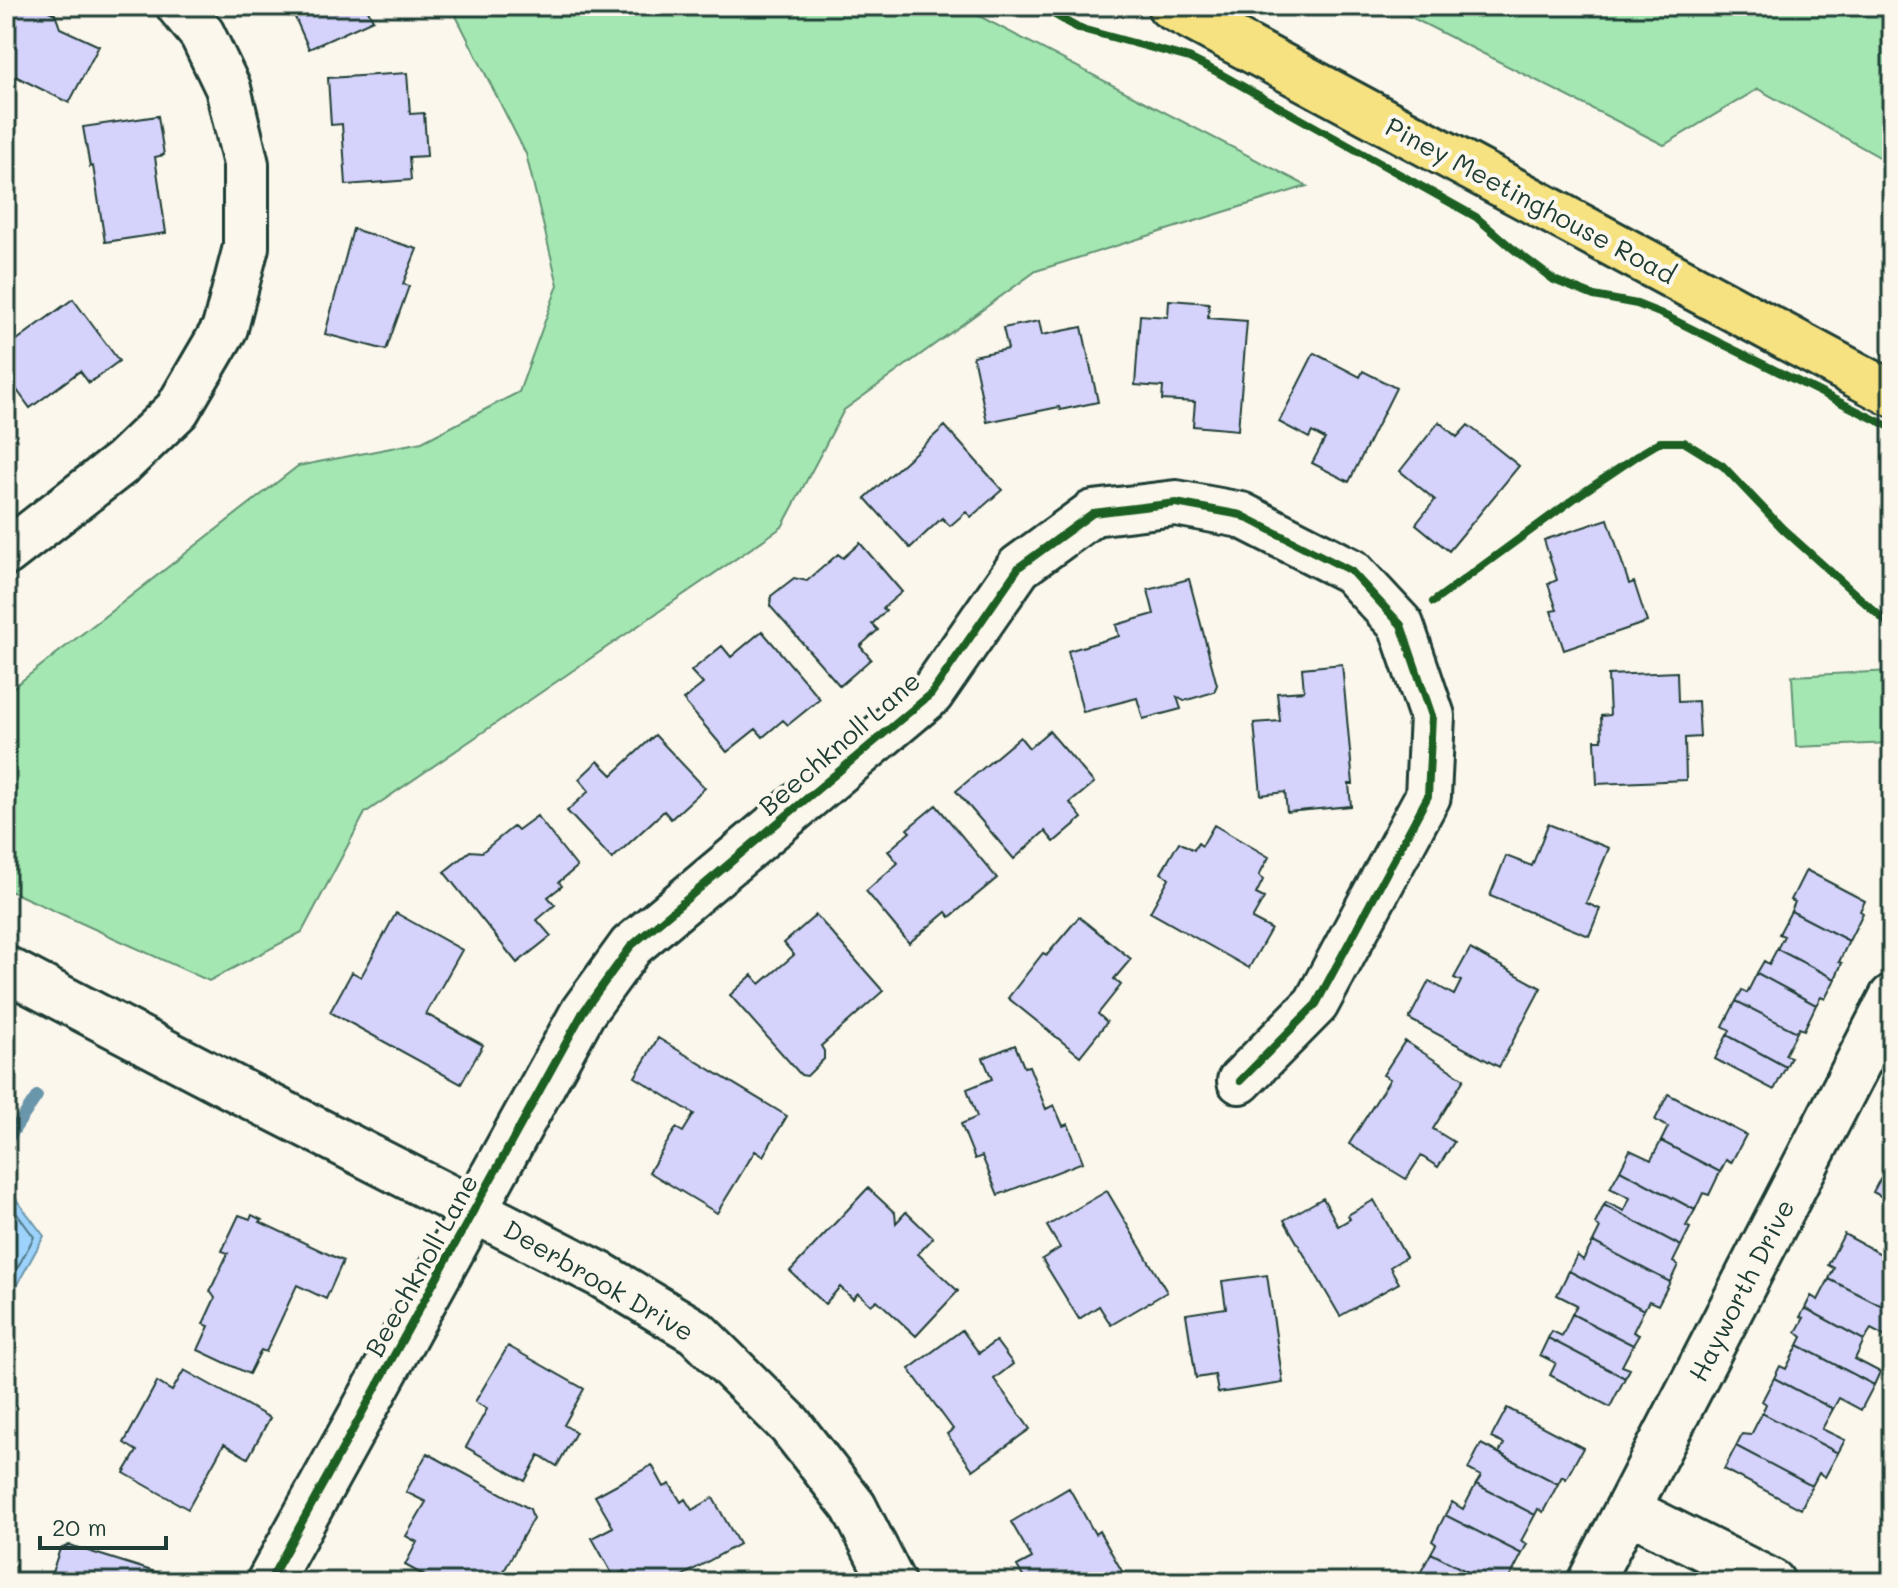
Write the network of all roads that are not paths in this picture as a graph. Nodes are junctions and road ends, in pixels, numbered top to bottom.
1 (179, 6) edge
2 (1170, 6) edge
3 (1892, 394) edge
4 (13, 533) edge
5 (6, 969) edge
6 (1892, 997) edge
7 (1240, 1081) dead end
8 (475, 1210) junction
9 (1628, 1510) junction
10 (269, 1582) edge
11 (892, 1582) edge
12 (1590, 1582) edge
13 (1772, 1582) edge

1 - 4 street
2 - 3 main road, Piney Meetinghouse Road
5 - 8 street, Deerbrook Drive
6 - 9 street, Hayworth Drive
7 - 8 street, Beechknoll Lane
8 - 10 street, Beechknoll Lane
8 - 11 street, Deerbrook Drive
9 - 12 street, Hayworth Drive
9 - 13 street

